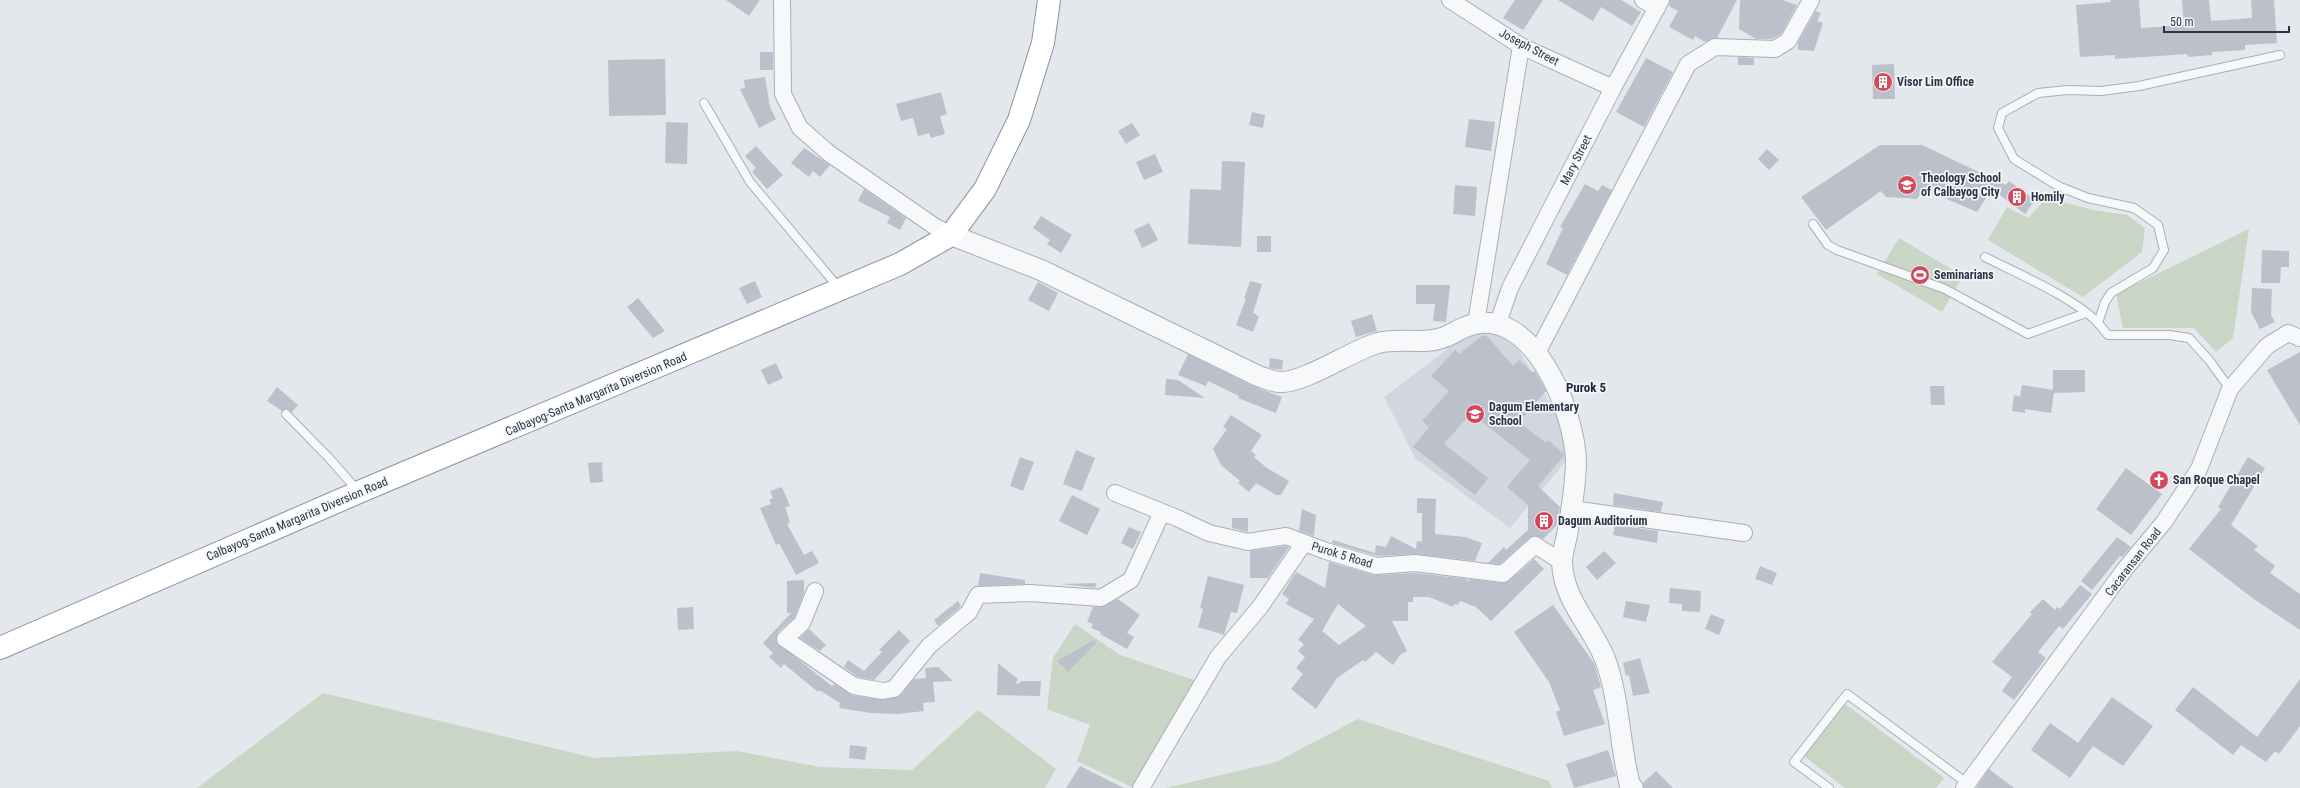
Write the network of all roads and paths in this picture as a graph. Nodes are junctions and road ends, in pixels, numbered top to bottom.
1 (782, 0) edge
2 (1049, 0) edge
3 (1450, 0) edge
4 (1643, 0) edge
5 (1810, 0) edge
6 (1659, 4) edge
7 (1521, 46) junction
8 (2280, 54) dead end
9 (1613, 88) junction
10 (704, 103) dead end
11 (1812, 224) dead end
12 (951, 234) junction
13 (1985, 257) dead end
14 (840, 290) junction
15 (2086, 313) junction
16 (1476, 323) junction
17 (1498, 323) junction
18 (2098, 323) junction
19 (2294, 335) edge
20 (1537, 354) junction
21 (2230, 389) junction
22 (286, 414) dead end
23 (359, 492) junction
24 (1115, 494) dead end
25 (1572, 509) junction
26 (1162, 512) junction
27 (1744, 534) dead end
28 (1304, 543) junction
29 (1562, 562) junction
30 (815, 591) dead end
31 (0, 648) edge
32 (1968, 787) edge
33 (1141, 788) edge
34 (1633, 788) edge
35 (1829, 788) edge

1 - 12 street
2 - 12 highway, Calbayog-Santa Margarita Diversion Road
3 - 7 street, Joseph Street
4 - 6 street
5 - 20 street
6 - 9 street, Mary Street
7 - 9 street, Joseph Street
7 - 16 street
8 - 18 lane
9 - 17 street, Mary Street
10 - 14 lane
11 - 15 lane
12 - 14 highway, Calbayog-Santa Margarita Diversion Road
12 - 16 street
13 - 15 lane
14 - 23 highway, Calbayog-Santa Margarita Diversion Road
15 - 18 lane
16 - 17 street
17 - 20 street
18 - 21 lane
19 - 21 street, Cacaransan Road
20 - 25 street
21 - 32 street, Cacaransan Road
22 - 23 lane
23 - 31 highway, Calbayog-Santa Margarita Diversion Road
24 - 26 street, Purok 5 Road
25 - 27 street
25 - 29 street
26 - 28 street, Purok 5 Road
26 - 30 street
28 - 29 street, Purok 5 Road
28 - 33 street
29 - 34 street
32 - 35 lane

